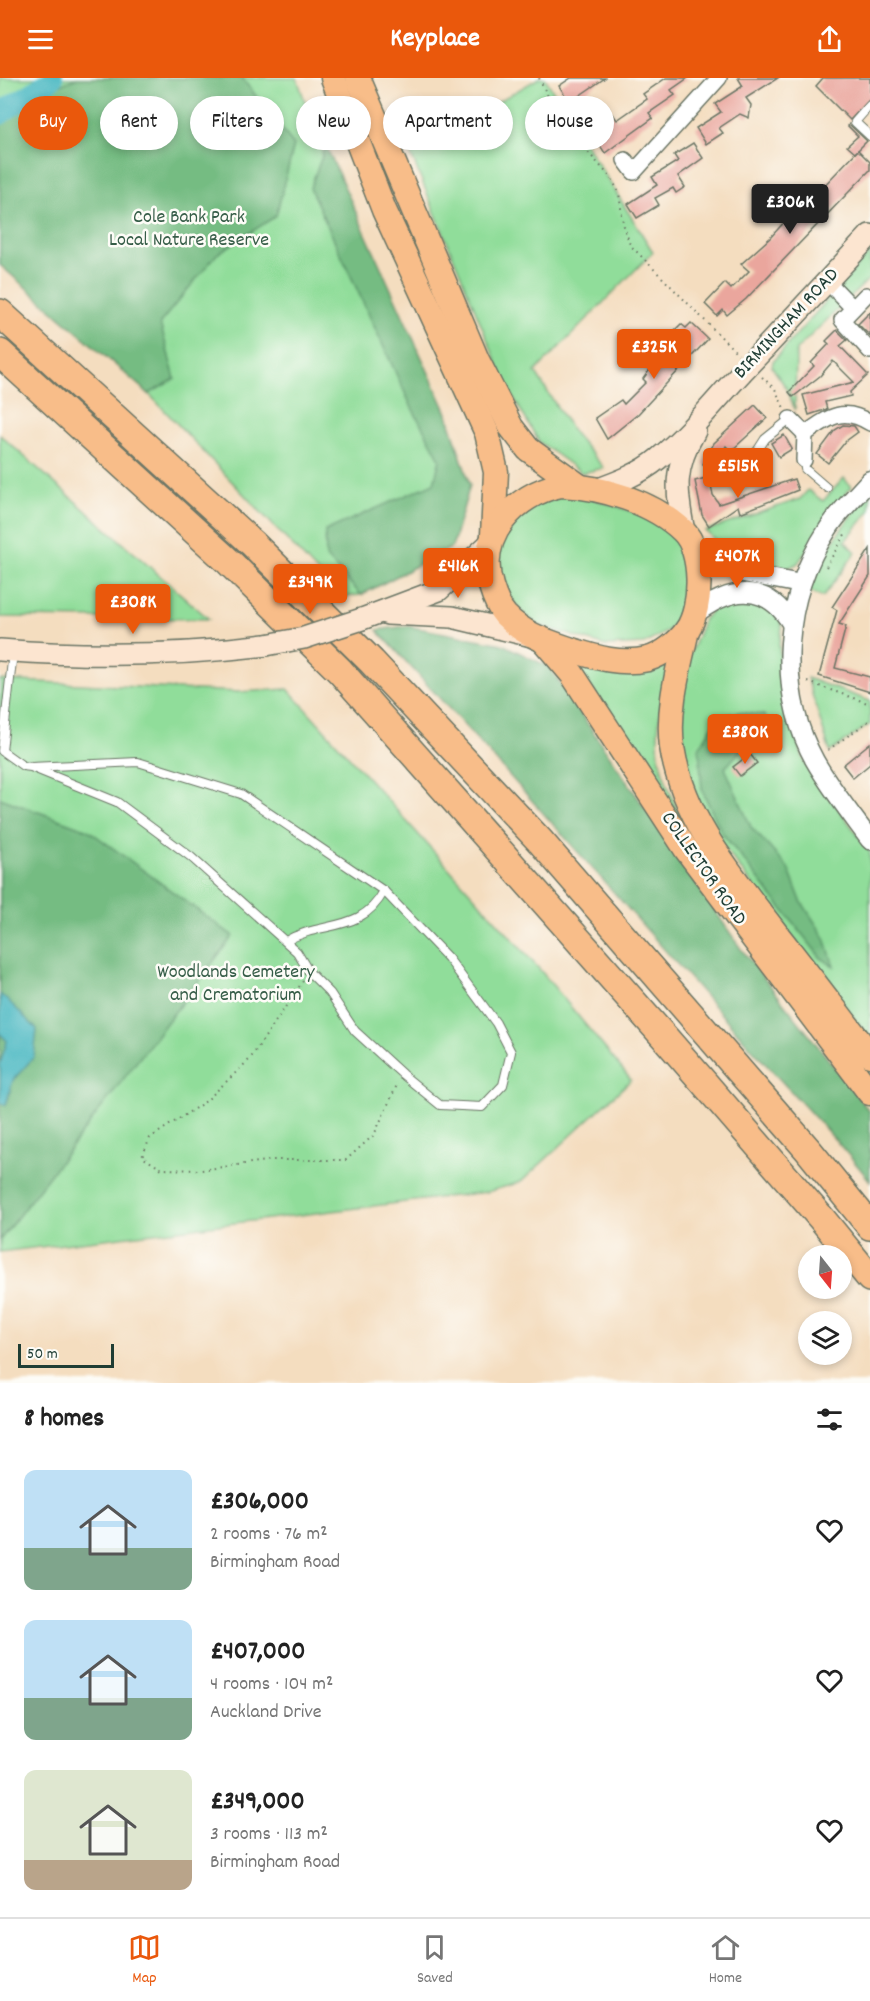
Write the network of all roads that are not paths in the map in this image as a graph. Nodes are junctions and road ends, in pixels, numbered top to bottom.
1 (333, 78) edge
2 (358, 78) edge
3 (720, 78) edge
4 (870, 105) edge
5 (870, 136) edge
6 (625, 160) dead end
7 (870, 235) edge
8 (827, 282) junction
9 (866, 295) dead end
10 (853, 308) junction
11 (0, 313) edge
12 (870, 351) edge
13 (0, 353) edge
14 (704, 415) junction
15 (790, 419) joint
16 (870, 423) edge
17 (805, 434) junction
18 (804, 460) joint
19 (870, 480) edge
20 (738, 481) dead end
21 (587, 488) junction
22 (827, 488) dead end
23 (688, 537) junction
24 (491, 539) junction
25 (801, 584) junction
26 (371, 616) junction
27 (690, 623) junction
28 (792, 623) junction
29 (535, 637) junction
30 (7, 650) edge
31 (1, 752) edge
32 (31, 767) junction
33 (870, 840) edge
34 (384, 891) junction
35 (286, 941) junction
36 (870, 1055) edge
37 (870, 1093) edge
38 (870, 1226) edge
39 (870, 1278) edge

1 - 24 highway
2 - 21 highway
3 - 6 street
4 - 5 lane
7 - 8 main road, BIRMINGHAM ROAD
8 - 10 street
8 - 14 main road, BIRMINGHAM ROAD, bridge
9 - 10 street
10 - 12 street
11 - 38 highway
13 - 39 highway
14 - 21 main road, BIRMINGHAM ROAD
14 - 23 main road, BIRMINGHAM ROAD
15 - 17 street
15 - 20 lane
16 - 17 street
17 - 18 street
18 - 22 lane
19 - 25 street
21 - 23 highway
21 - 24 highway
23 - 25 street
23 - 27 highway
24 - 26 main road
24 - 29 highway
25 - 28 street
26 - 29 main road
26 - 30 main road, bridge
27 - 28 street
27 - 29 highway
27 - 36 highway, COLLECTOR ROAD
28 - 33 street
29 - 37 highway, COLLECTOR ROAD
30 - 31 lane
31 - 32 lane
32 - 34 lane
32 - 35 lane
34 - 35 lane
34 - 35 lane

